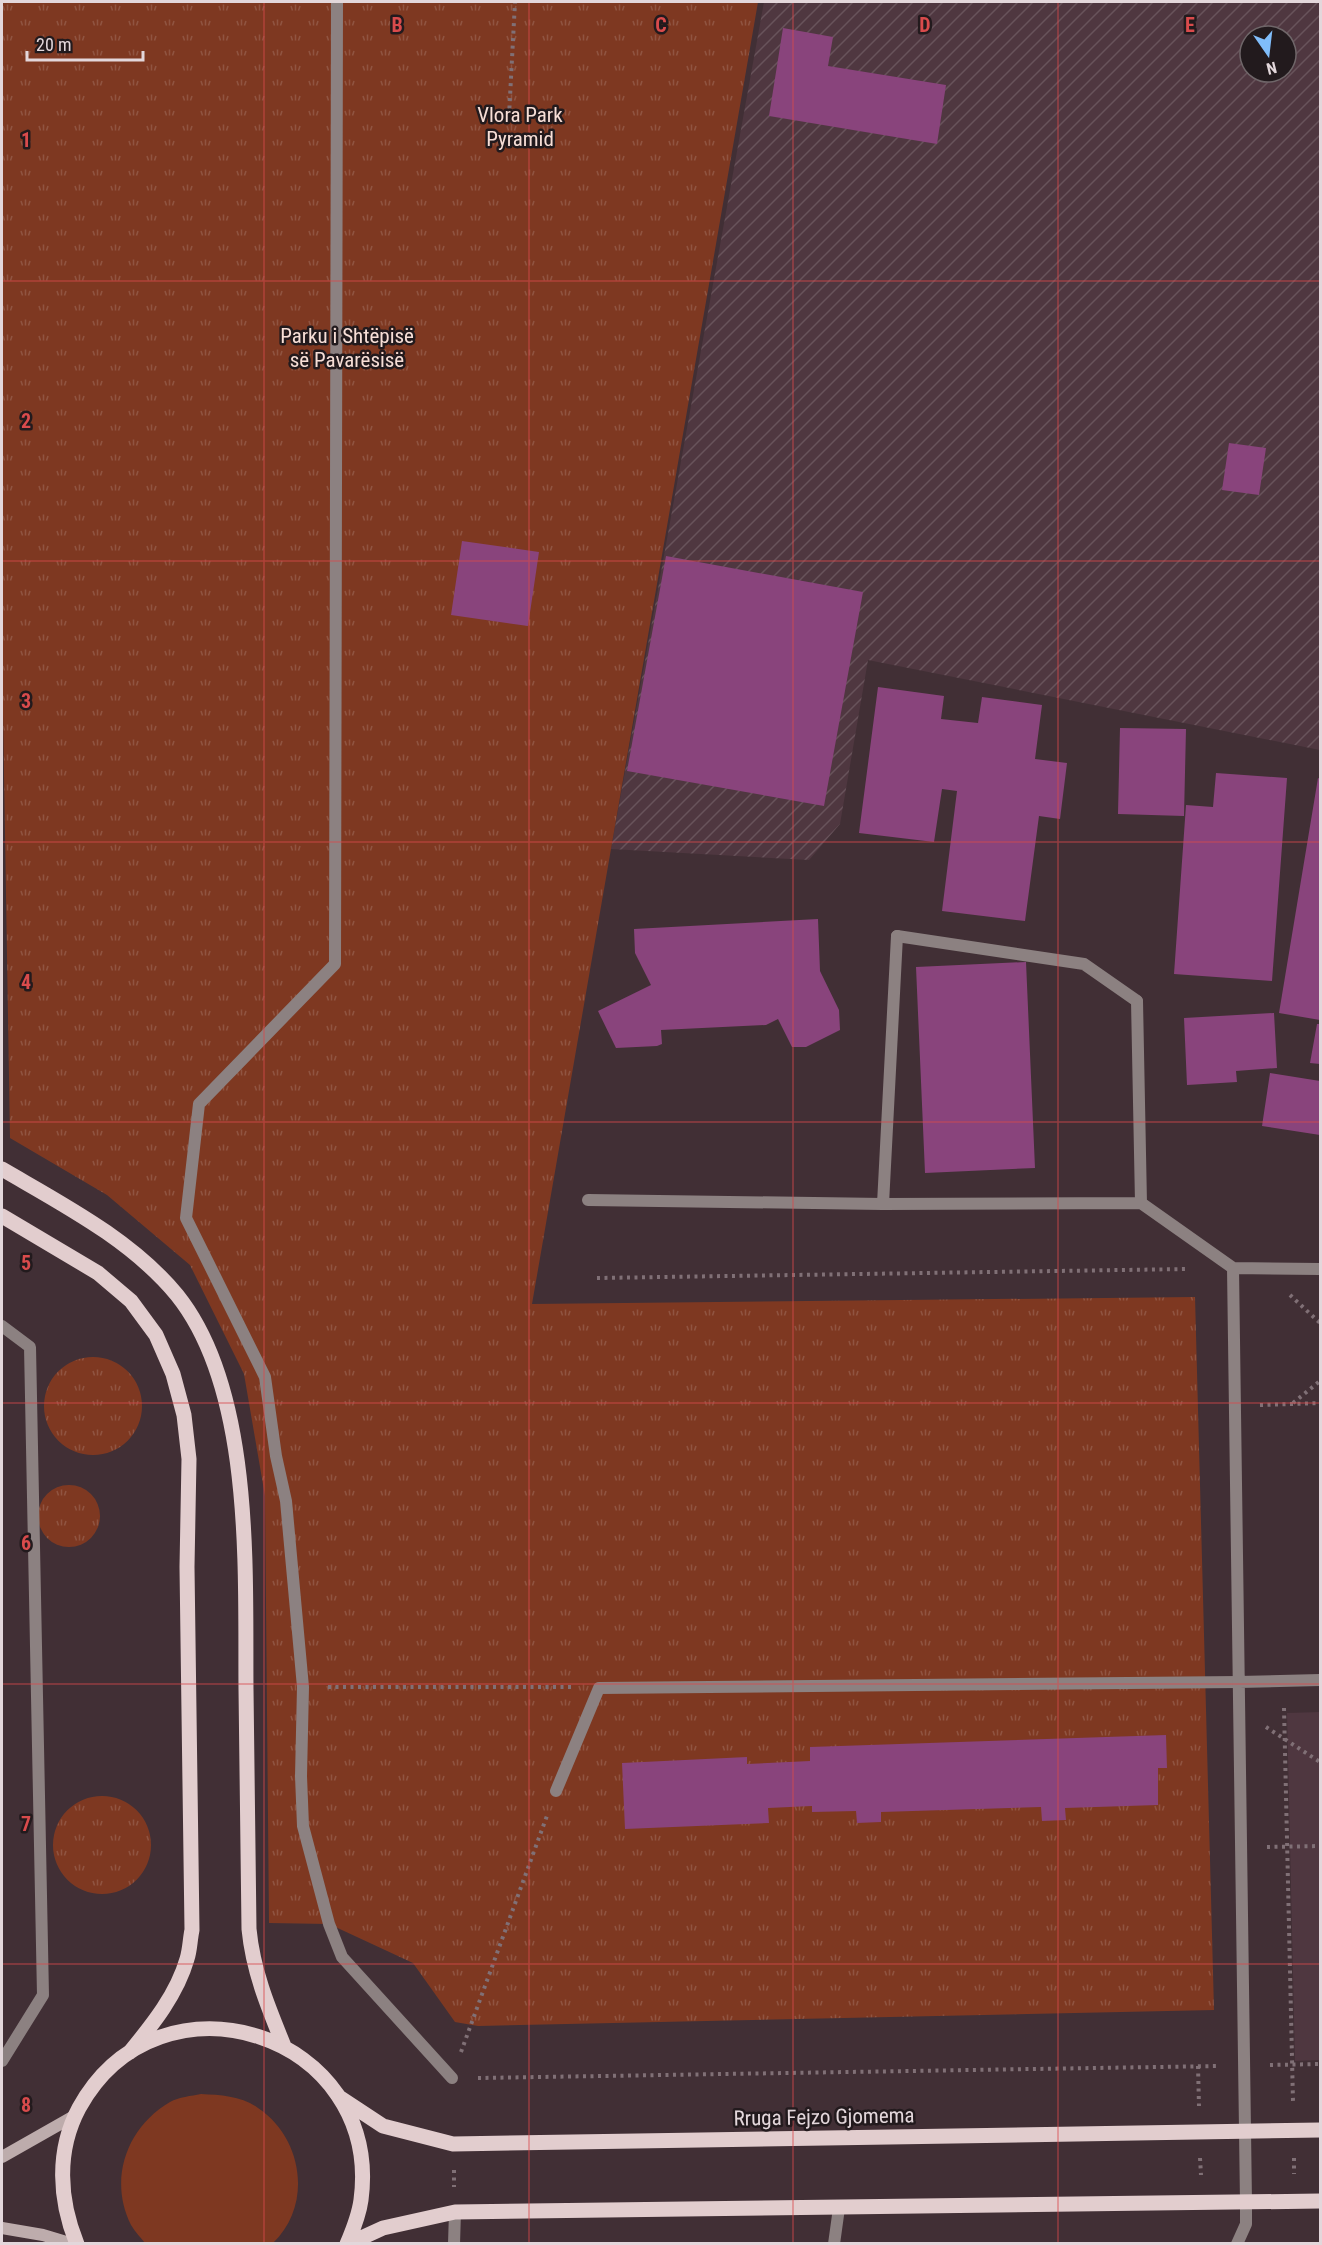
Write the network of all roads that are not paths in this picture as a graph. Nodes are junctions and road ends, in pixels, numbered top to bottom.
1 (337, 2) edge
2 (2, 1169) edge
3 (588, 1200) dead end
4 (1141, 1203) junction
5 (883, 1204) junction
6 (2, 1216) edge
7 (1233, 1269) junction
8 (1320, 1269) edge
9 (2, 1326) edge
10 (1320, 1680) edge
11 (1239, 1682) junction
12 (556, 1791) road end
13 (284, 2046) junction
14 (130, 2052) junction
15 (2, 2061) edge
16 (452, 2078) road end
17 (339, 2097) junction
18 (76, 2115) junction
19 (1320, 2130) edge
20 (1244, 2132) junction
21 (2, 2157) edge
22 (1320, 2201) edge
23 (1246, 2202) junction
24 (839, 2208) junction
25 (455, 2212) junction
26 (2, 2228) edge
27 (75, 2244) edge
28 (347, 2244) edge
29 (454, 2244) edge
30 (834, 2244) edge
31 (1237, 2244) edge

1 - 16 street
2 - 13 main road
3 - 5 street
4 - 5 street
4 - 5 street
4 - 7 street
6 - 14 main road
7 - 8 street
7 - 11 street
9 - 15 street
10 - 11 street
11 - 12 street
11 - 20 street
13 - 14 main road
13 - 17 main road
14 - 18 main road
17 - 20 main road, Rruga Fejzo Gjomema
17 - 28 main road
18 - 21 main road
18 - 27 main road
19 - 20 main road, Rruga Fejzo Gjomema
20 - 23 street
22 - 23 main road
23 - 24 main road
23 - 31 street
24 - 25 main road
24 - 30 street
25 - 28 main road
25 - 29 street
26 - 27 main road

